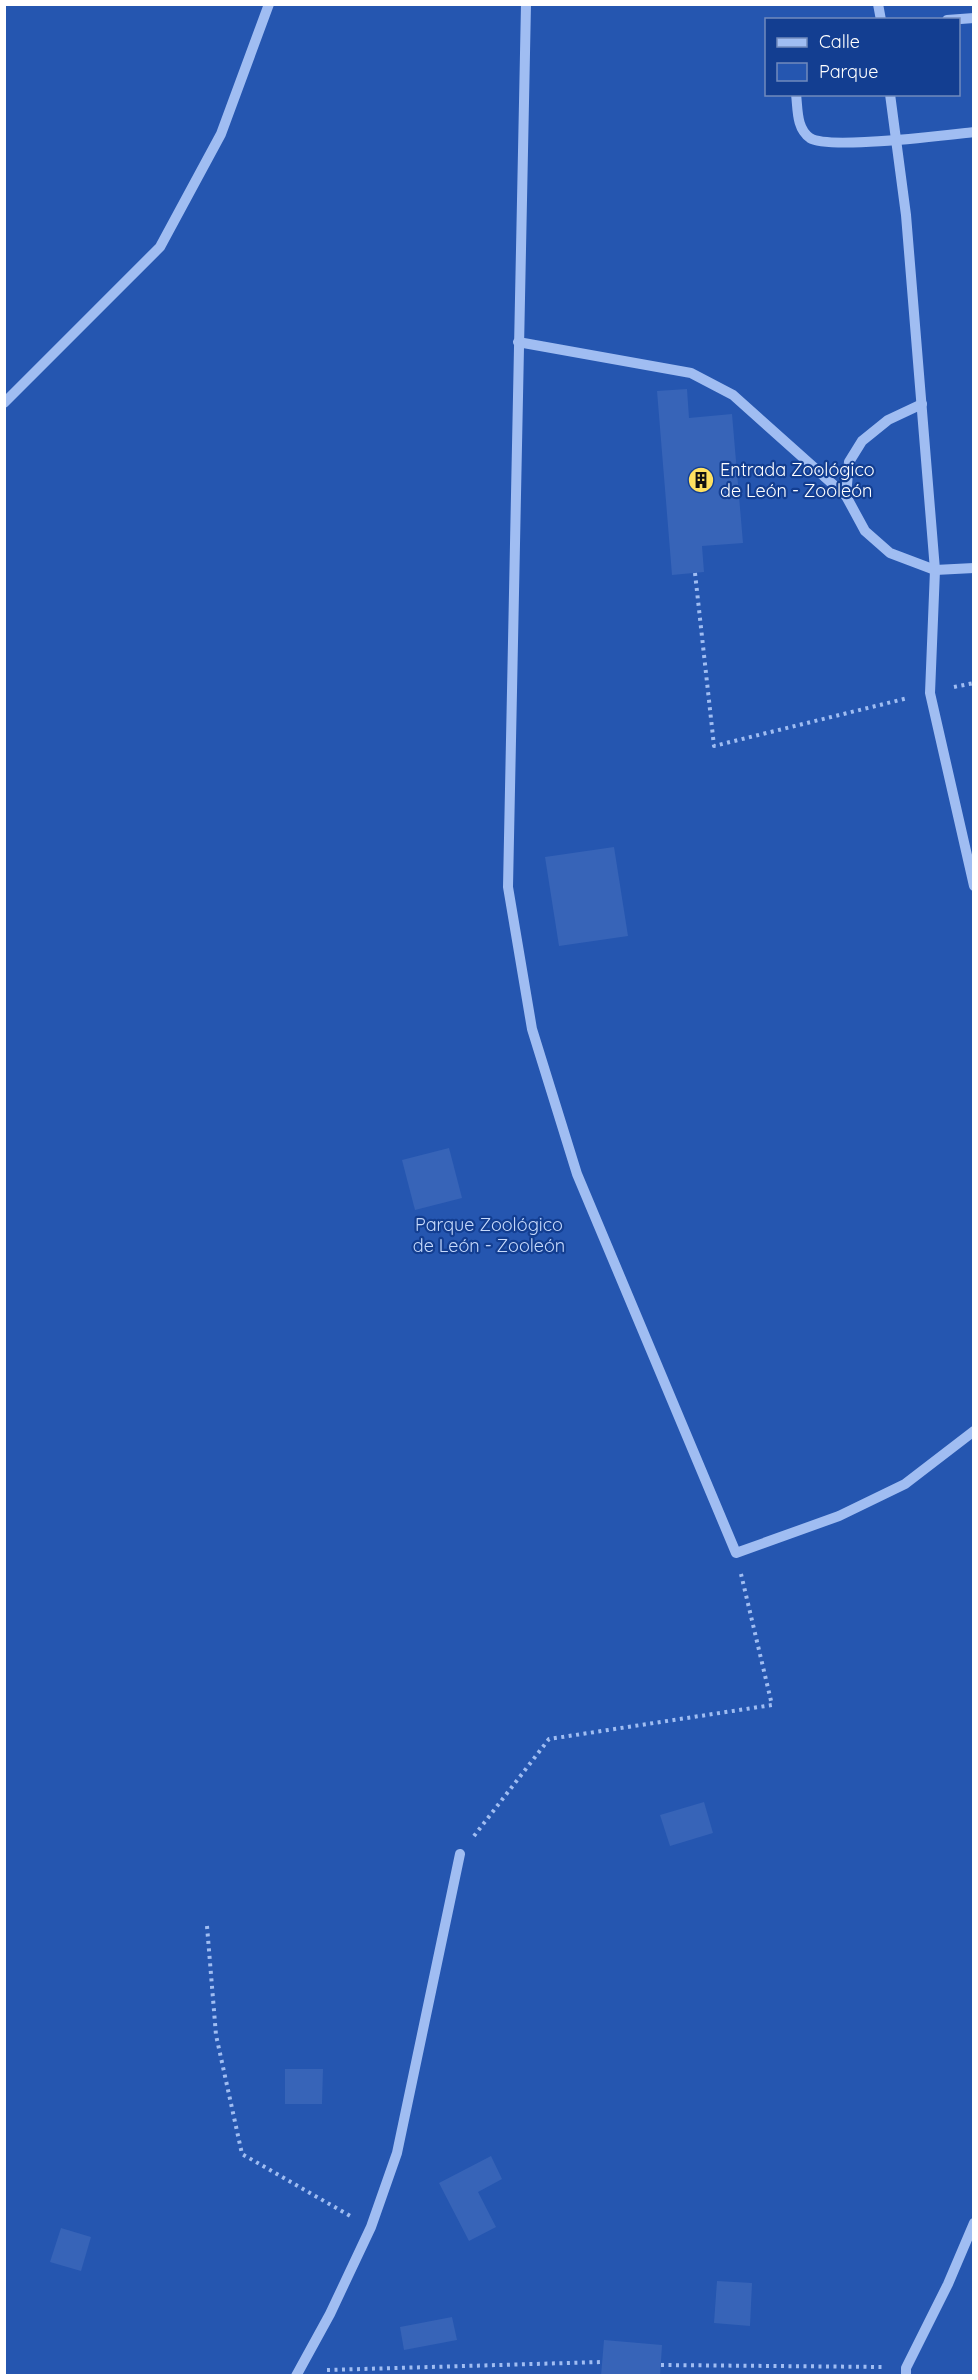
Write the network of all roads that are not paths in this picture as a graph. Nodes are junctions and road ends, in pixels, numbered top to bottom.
1 (269, 4) edge
2 (526, 4) edge
3 (796, 96) edge
4 (890, 96) edge
5 (974, 132) edge
6 (896, 140) junction
7 (518, 342) junction
8 (4, 403) edge
9 (922, 404) junction
10 (846, 496) junction
11 (974, 568) edge
12 (935, 570) junction
13 (974, 886) edge
14 (974, 1431) edge
15 (460, 1854) road end
16 (974, 2223) edge
17 (906, 2372) edge
18 (297, 2373) edge

1 - 8 lane
2 - 7 lane
3 - 6 lane
4 - 6 lane
5 - 6 lane
6 - 9 lane
7 - 10 lane
7 - 14 lane
9 - 10 lane
9 - 12 lane
10 - 12 lane
11 - 12 lane
12 - 13 lane
15 - 18 lane
16 - 17 lane

